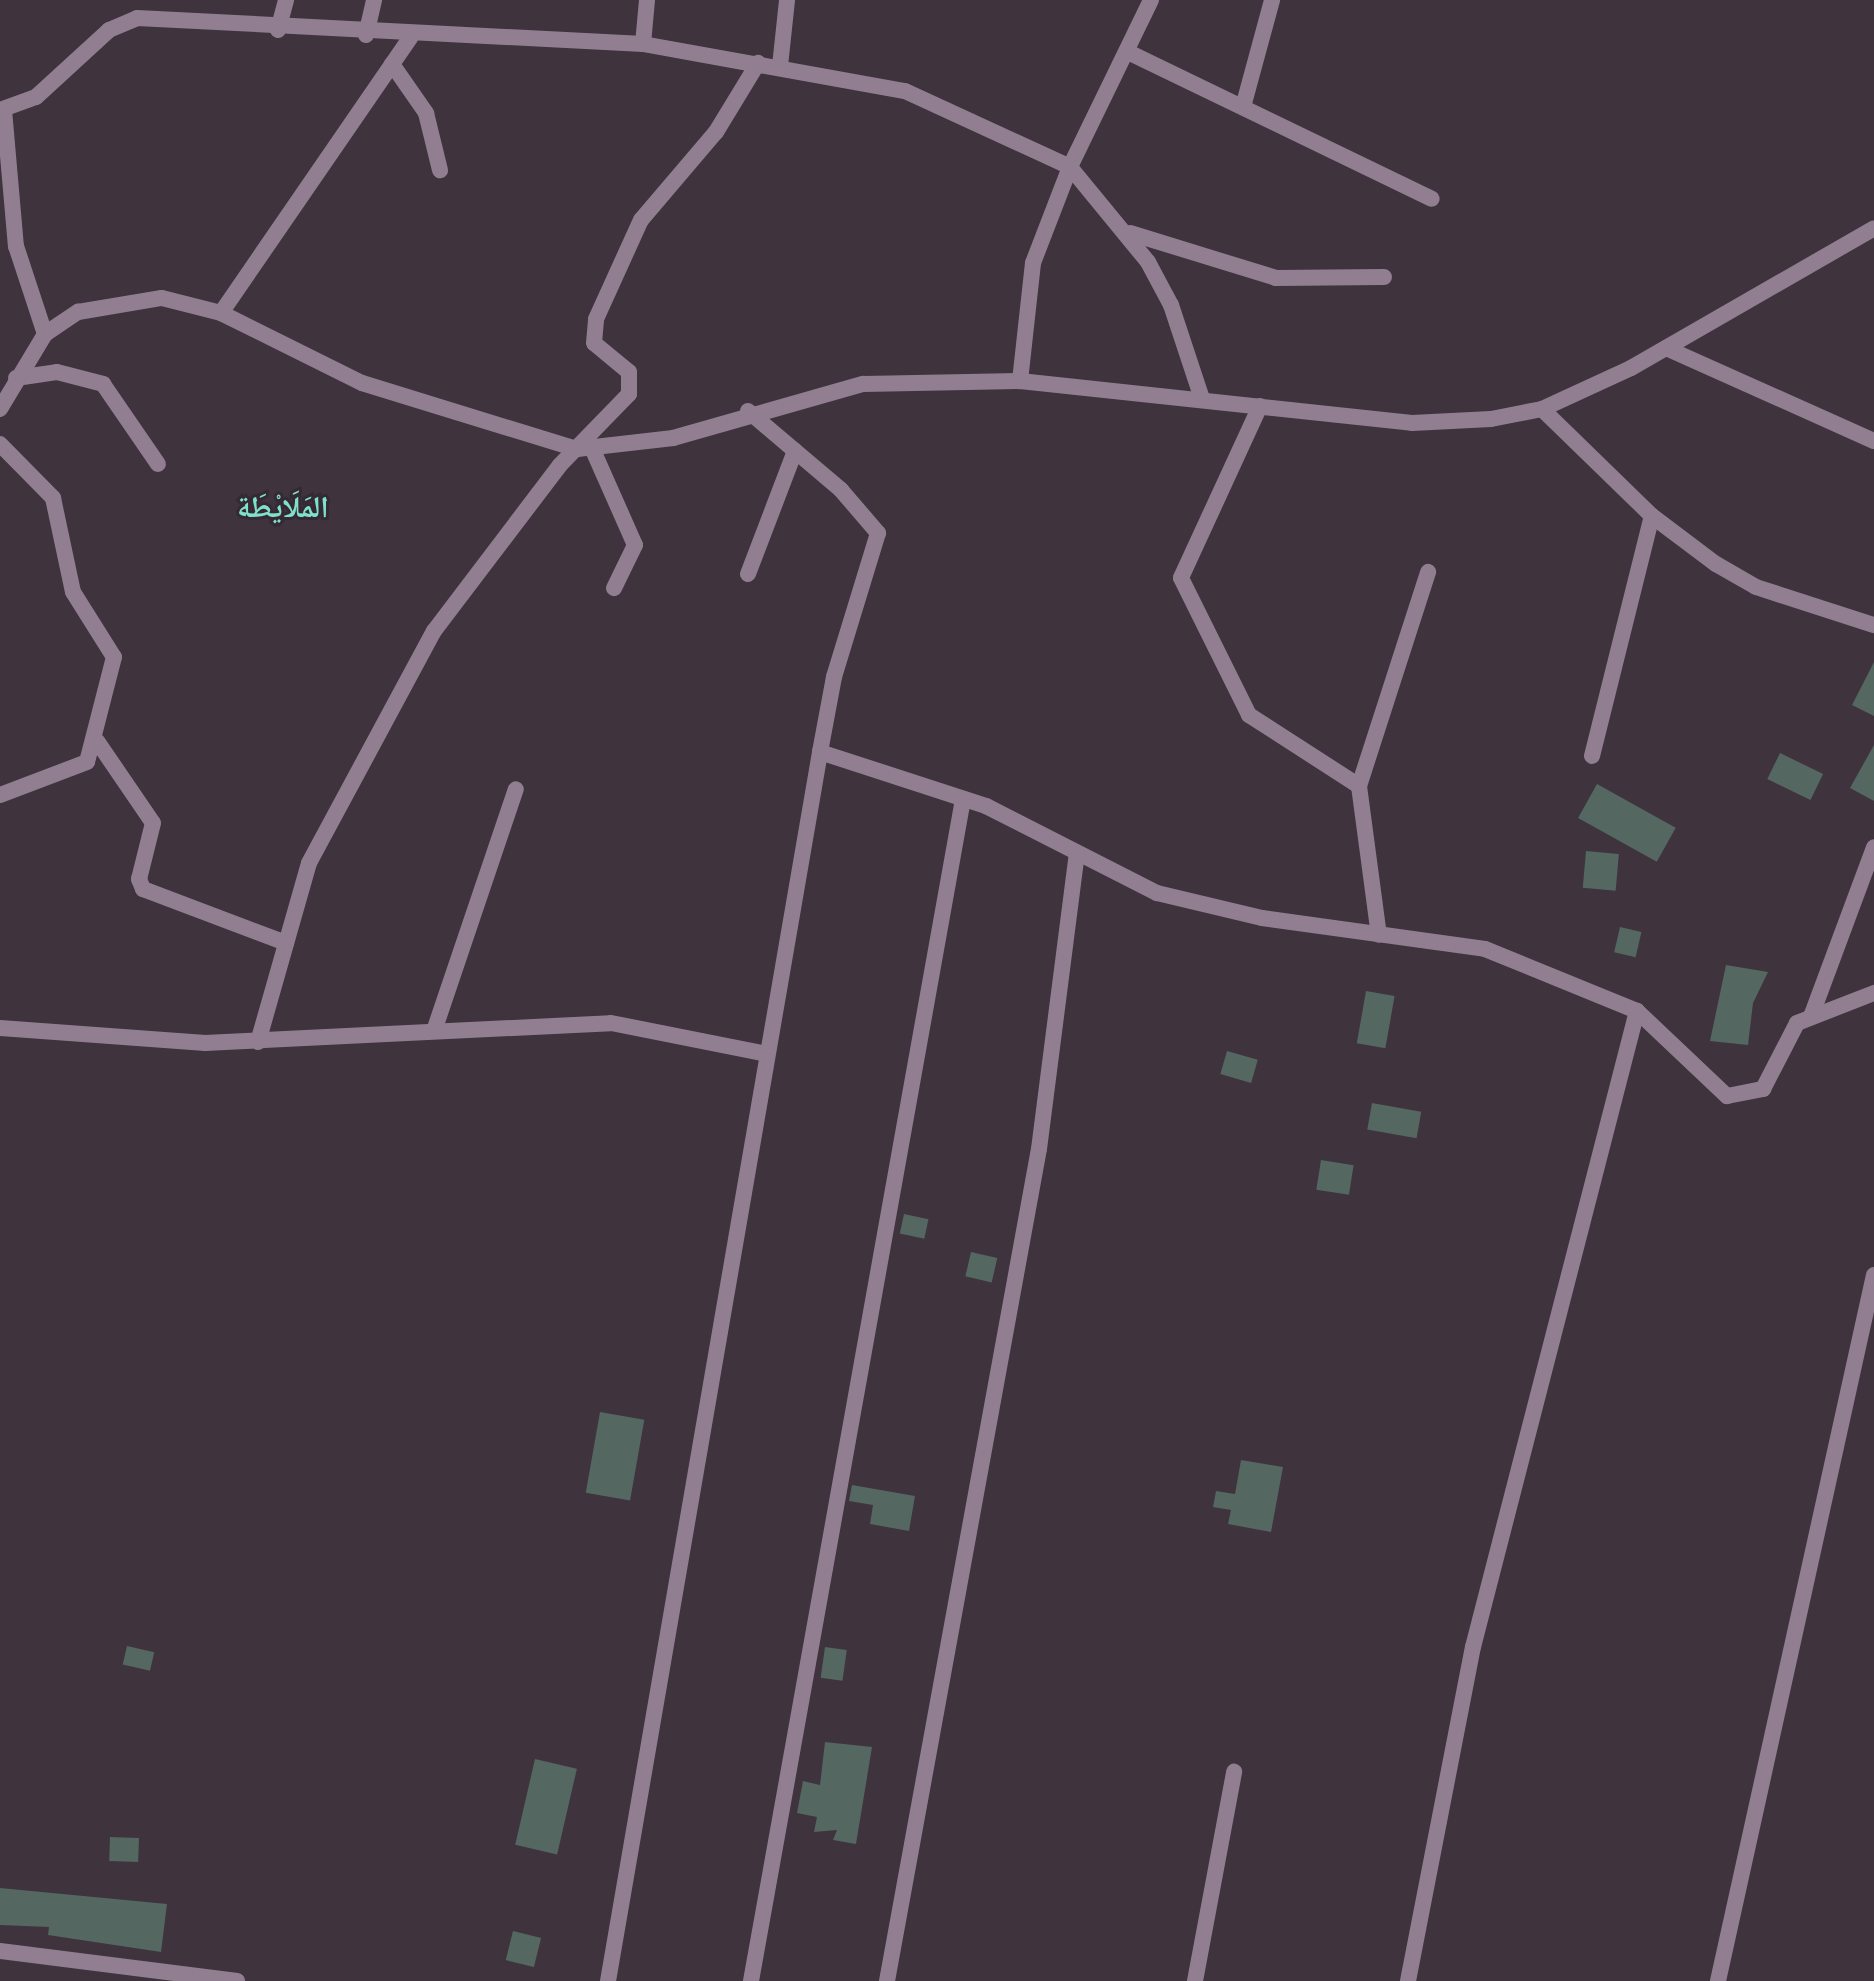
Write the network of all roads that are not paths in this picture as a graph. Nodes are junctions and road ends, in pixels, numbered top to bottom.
1 (286, 0) edge
2 (374, 0) edge
3 (647, 0) edge
4 (787, 0) edge
5 (1151, 0) edge
6 (1272, 0) edge
7 (278, 30) junction
8 (366, 35) junction
9 (411, 37) junction
10 (643, 44) junction
11 (1130, 53) junction
12 (758, 63) junction
13 (392, 64) junction
14 (780, 66) junction
15 (1243, 107) junction
16 (2, 110) edge
17 (1070, 167) junction
18 (440, 170) dead end
19 (1432, 199) dead end
20 (1874, 228) edge
21 (1130, 233) junction
22 (1384, 277) dead end
23 (221, 313) junction
24 (45, 334) junction
25 (1666, 348) junction
26 (16, 378) junction
27 (1020, 381) junction
28 (1202, 399) junction
29 (1260, 406) junction
30 (0, 409) edge
31 (1542, 409) junction
32 (748, 411) junction
33 (1874, 441) edge
34 (0, 444) edge
35 (585, 449) junction
36 (795, 451) junction
37 (158, 464) dead end
38 (1652, 516) junction
39 (1428, 572) dead end
40 (748, 574) dead end
41 (614, 588) dead end
42 (1874, 625) edge
43 (97, 741) junction
44 (820, 752) junction
45 (1592, 756) dead end
46 (1359, 786) junction
47 (516, 789) dead end
48 (0, 795) edge
49 (963, 799) junction
50 (1874, 847) edge
51 (1077, 854) junction
52 (1379, 935) junction
53 (286, 943) junction
54 (1874, 993) edge
55 (1637, 1011) junction
56 (1812, 1014) junction
57 (0, 1028) edge
58 (435, 1028) junction
59 (258, 1042) junction
60 (767, 1054) junction
61 (1874, 1275) edge
62 (1234, 1772) dead end
63 (0, 1951) edge
64 (237, 1981) edge
65 (608, 1981) edge
66 (751, 1981) edge
67 (887, 1981) edge
68 (1195, 1981) edge
69 (1408, 1981) edge
70 (1718, 1981) edge

1 - 7 street
2 - 8 street
3 - 10 street
4 - 14 street
5 - 11 street
6 - 15 street
7 - 8 street
7 - 16 street
8 - 9 street
9 - 10 street
9 - 13 street
10 - 12 street
11 - 15 street
11 - 17 street
12 - 14 street
12 - 35 street
13 - 18 street
13 - 23 street
14 - 17 street
15 - 19 street
16 - 24 street
17 - 21 street
17 - 27 street
20 - 25 street
21 - 22 street
21 - 28 street
23 - 24 street
23 - 35 street
24 - 26 street
25 - 31 street
25 - 33 street
26 - 30 street
26 - 37 street
27 - 28 street
27 - 32 street
28 - 29 street
29 - 31 street
29 - 46 street
31 - 38 street
32 - 35 street
32 - 36 street
34 - 43 street
35 - 41 street
35 - 53 street
36 - 40 street
36 - 44 street
38 - 42 street
38 - 45 street
39 - 46 street
43 - 48 street
43 - 53 street
44 - 49 street
44 - 60 street
46 - 52 street
47 - 58 street
49 - 51 street
49 - 66 street
50 - 56 street
51 - 52 street
51 - 67 street
52 - 55 street
53 - 59 street
54 - 56 street
55 - 56 street
55 - 69 street
57 - 59 street
58 - 59 street
58 - 60 street
60 - 65 street
61 - 70 street
62 - 68 street
63 - 64 street

